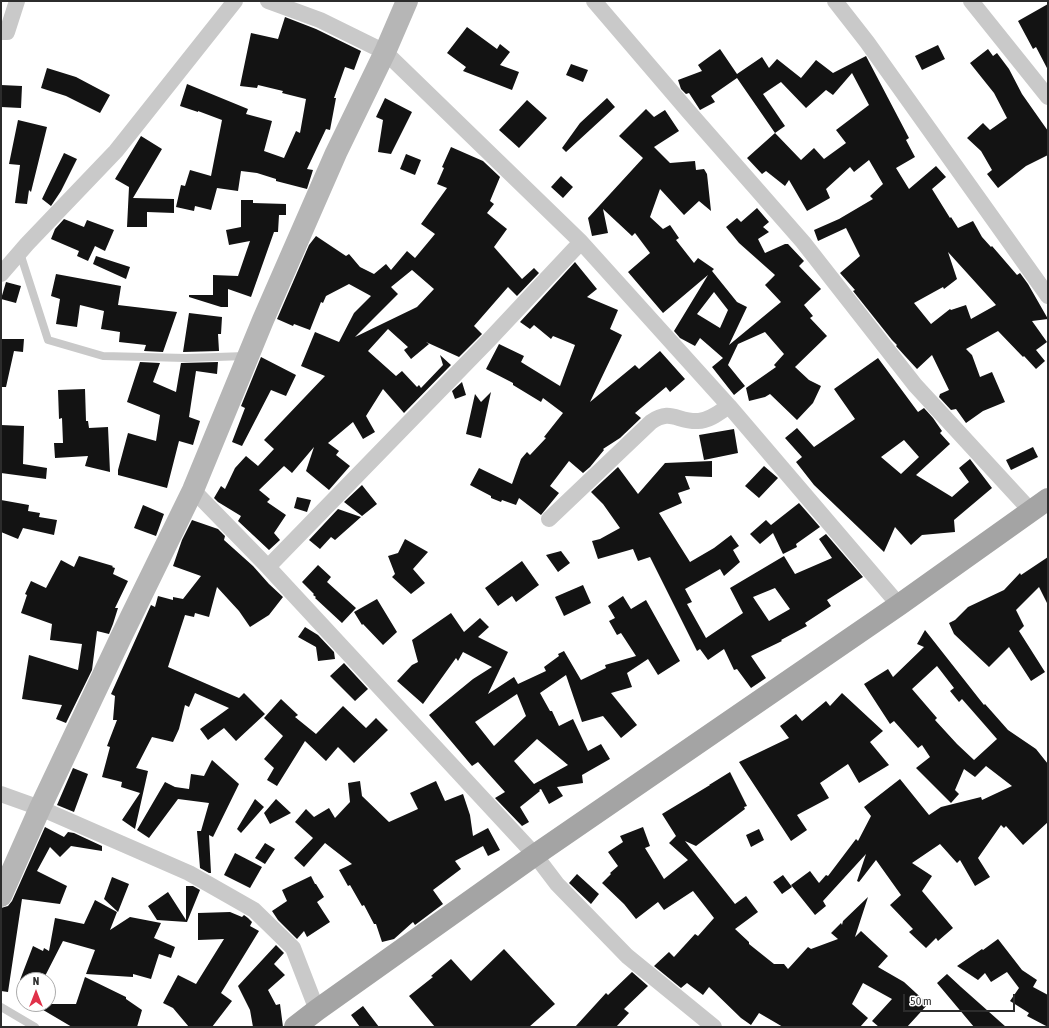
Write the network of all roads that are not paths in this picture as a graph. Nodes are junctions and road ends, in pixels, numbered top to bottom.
1 (17, 1) edge
2 (235, 1) edge
3 (268, 1) edge
4 (407, 1) edge
5 (594, 1) edge
6 (835, 1) edge
7 (971, 1) edge
8 (3, 37) edge
9 (385, 52) junction
10 (1048, 97) edge
11 (581, 242) junction
12 (20, 253) junction
13 (1, 274) edge
14 (1048, 296) edge
15 (248, 356) junction
16 (729, 406) junction
17 (193, 490) junction
18 (1039, 505) edge
19 (549, 519) dead end
20 (268, 567) junction
21 (899, 605) junction
22 (1, 794) edge
23 (40, 808) junction
24 (535, 855) junction
25 (1, 896) edge
26 (1, 1007) edge
27 (317, 1010) junction
28 (35, 1027) edge
29 (295, 1027) edge
30 (714, 1027) edge

1 - 8 street
2 - 12 street
3 - 9 street
4 - 9 street
5 - 18 street
6 - 14 street
7 - 10 street
9 - 11 street
9 - 15 street
11 - 16 street
11 - 20 street
12 - 13 street
12 - 15 lane
15 - 17 street
16 - 19 street
16 - 21 street
17 - 20 street
17 - 23 street
18 - 21 main road
20 - 24 street
21 - 24 main road
22 - 23 street
23 - 25 street
23 - 27 street
24 - 27 main road
24 - 30 street
26 - 28 lane
27 - 29 main road

